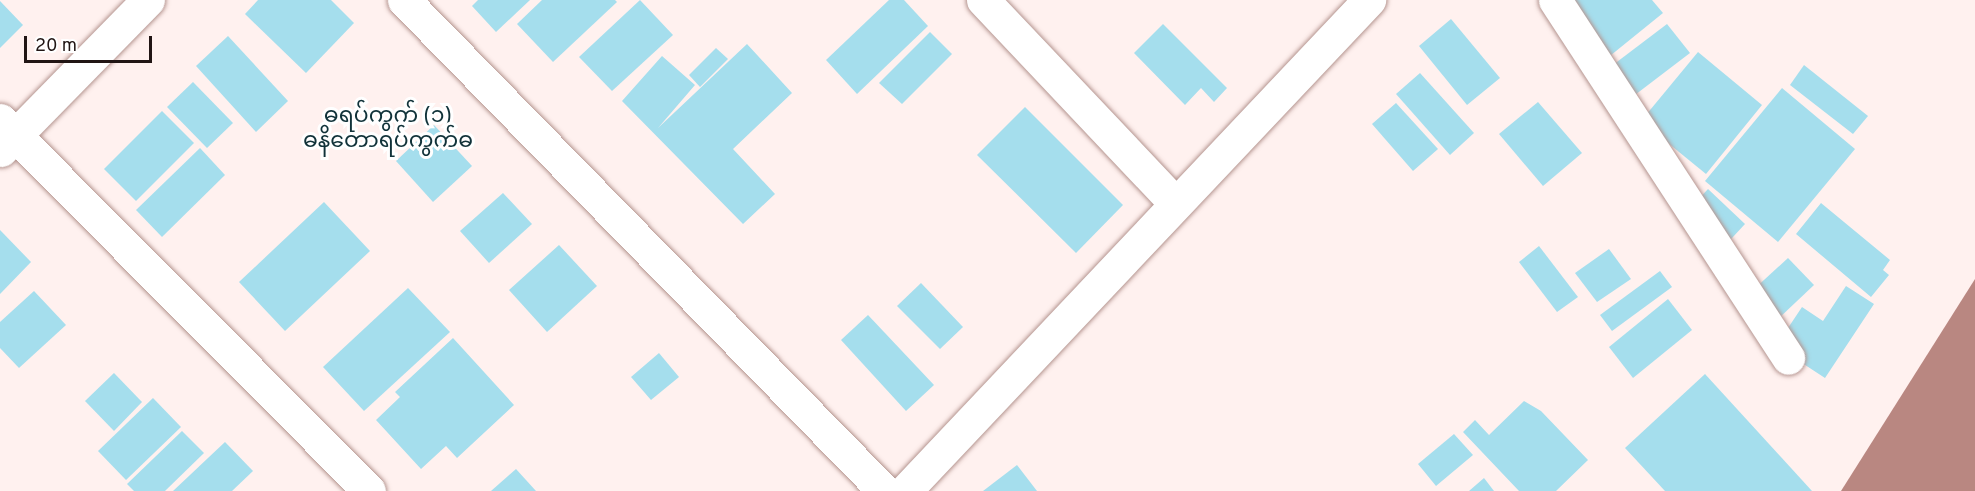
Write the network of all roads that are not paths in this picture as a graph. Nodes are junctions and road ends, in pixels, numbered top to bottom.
1 (148, 0) edge
2 (404, 0) edge
3 (983, 0) edge
4 (1369, 0) edge
5 (1555, 0) edge
6 (5, 136) edge
7 (1174, 202) junction
8 (1788, 357) dead end
9 (369, 491) edge
10 (884, 491) edge
11 (905, 491) edge

1 - 6 street
2 - 10 street
3 - 7 street
4 - 7 street
5 - 8 street
6 - 9 street
7 - 11 street

